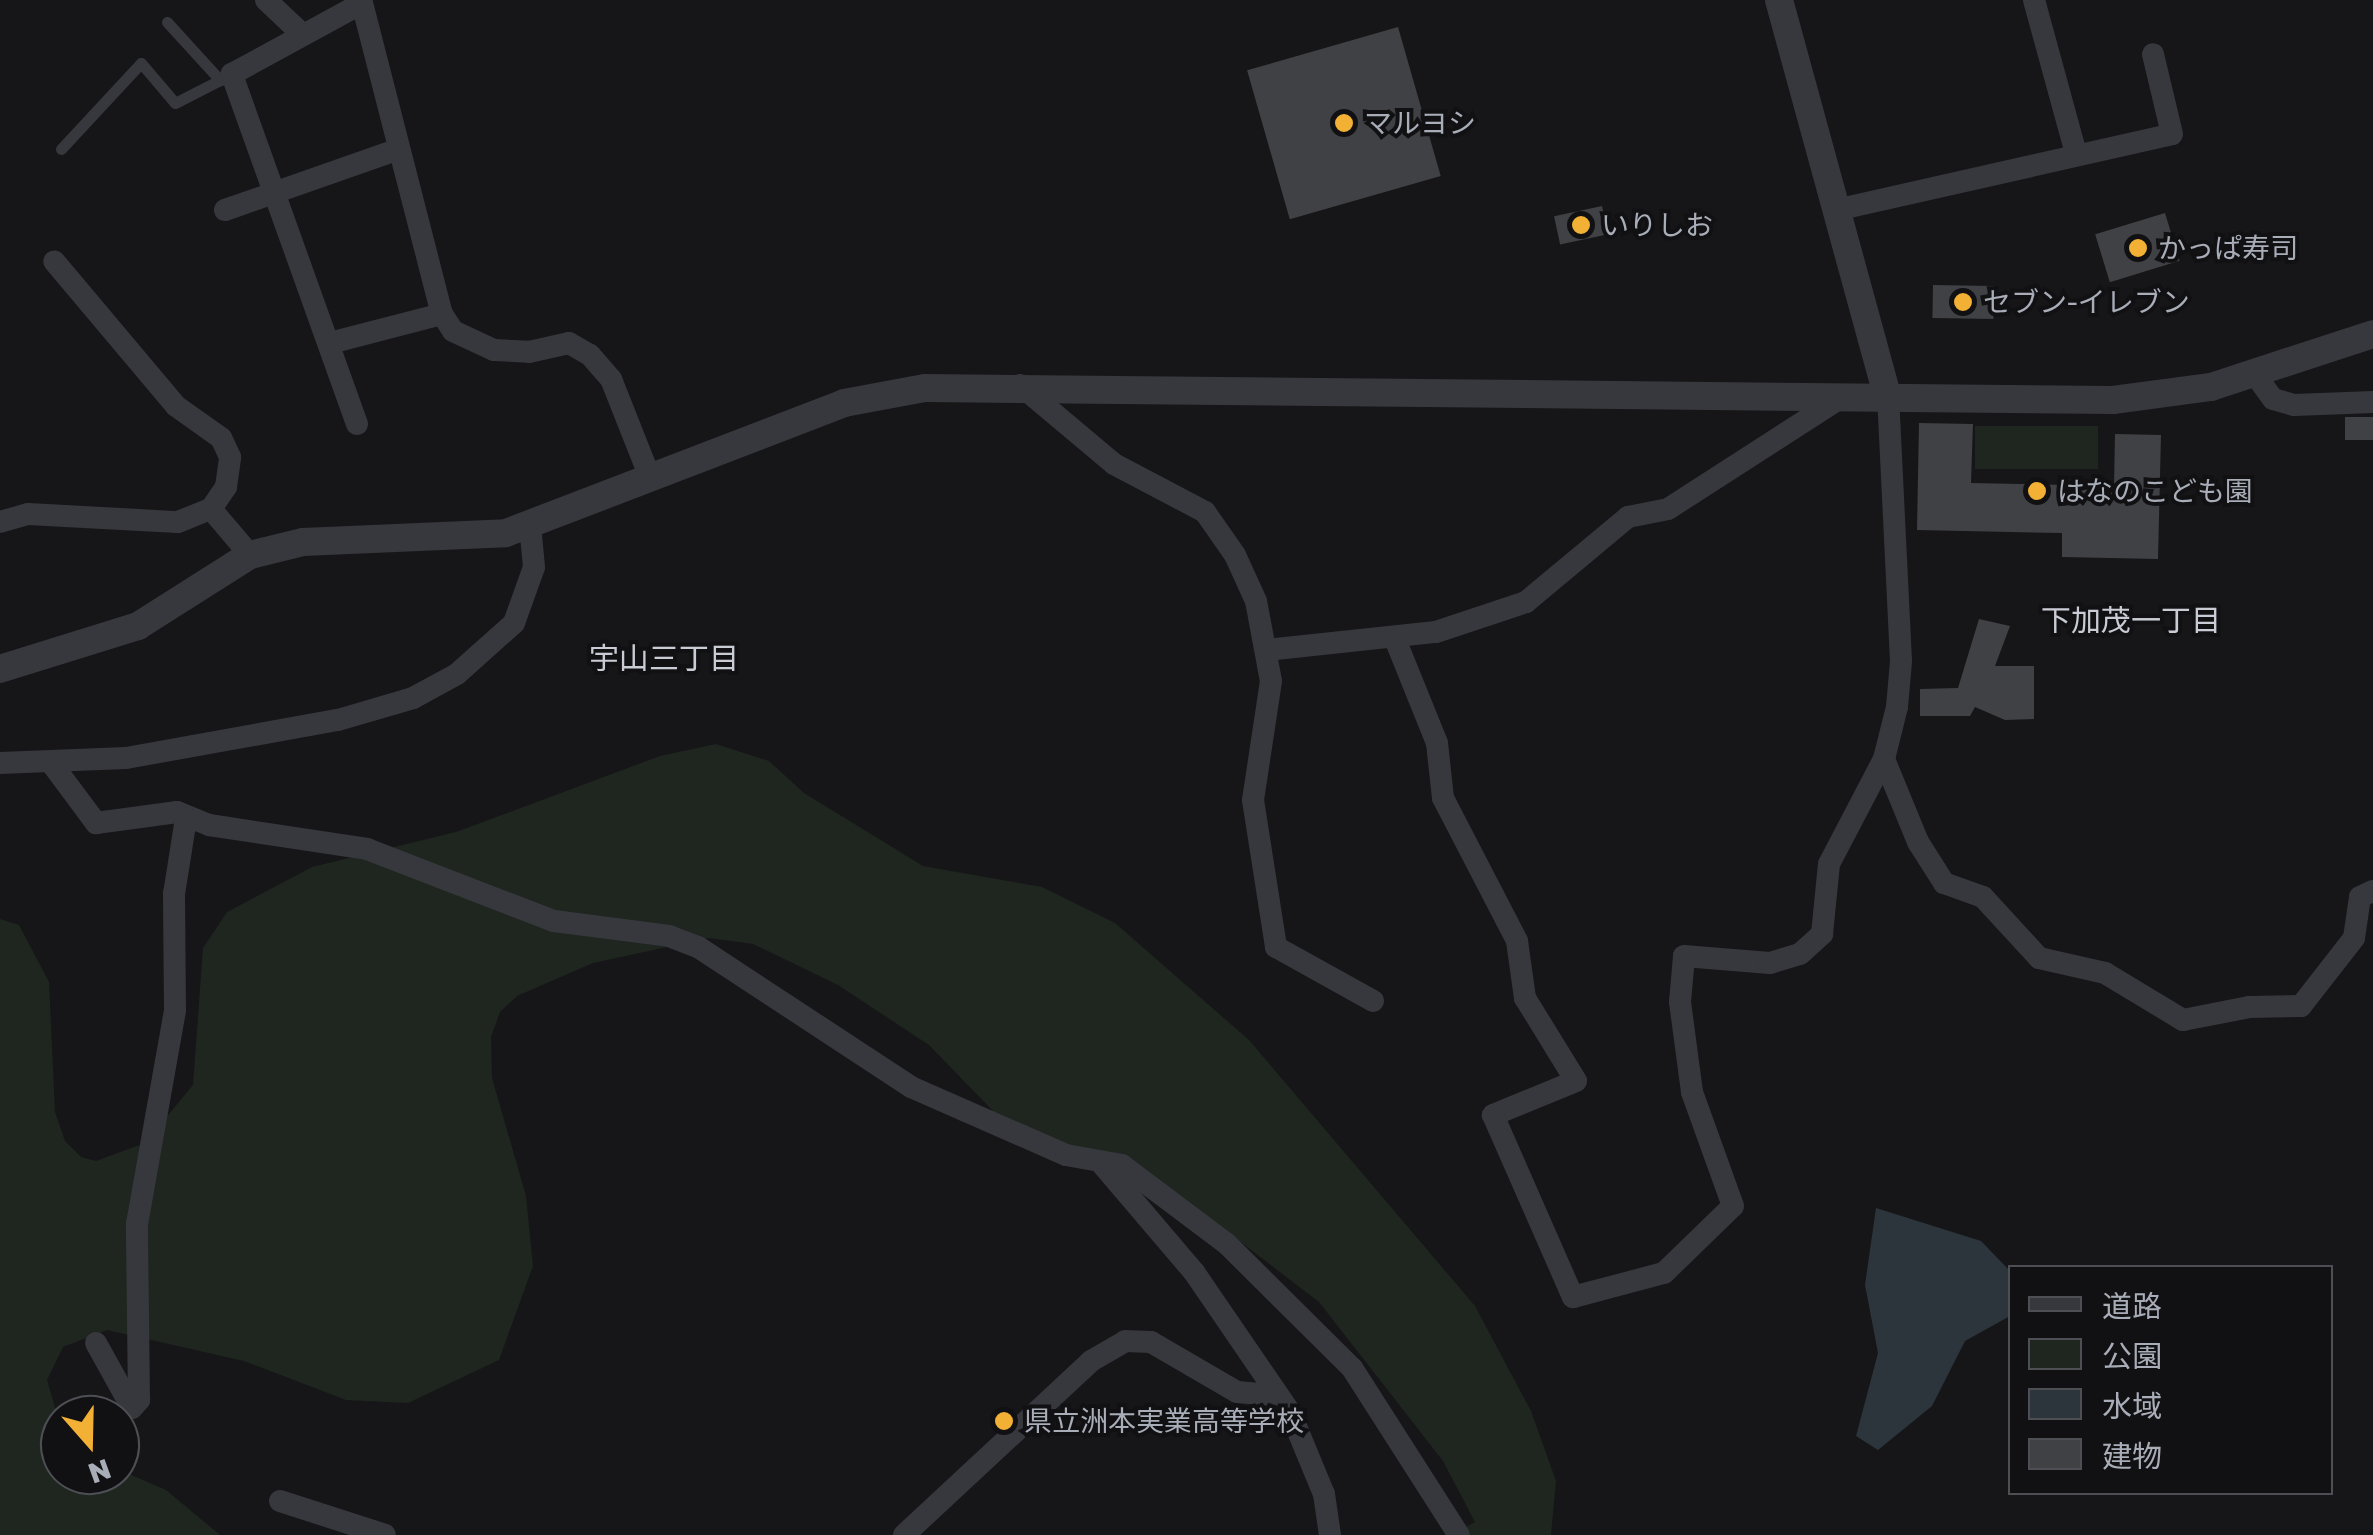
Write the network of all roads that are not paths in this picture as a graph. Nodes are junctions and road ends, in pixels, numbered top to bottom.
1 (266, 0) edge
2 (1778, 0) edge
3 (2034, 0) edge
4 (361, 1) edge
5 (167, 22) dead end
6 (302, 35) junction
7 (2152, 54) dead end
8 (226, 77) junction
9 (60, 149) dead end
10 (399, 149) junction
11 (2076, 154) junction
12 (275, 193) junction
13 (225, 210) dead end
14 (1836, 210) junction
15 (54, 261) dead end
16 (442, 314) junction
17 (2373, 334) edge
18 (330, 343) junction
19 (2254, 373) junction
20 (1020, 385) junction
21 (1840, 398) junction
22 (1888, 399) junction
23 (2373, 402) edge
24 (357, 424) dead end
25 (650, 475) junction
26 (211, 510) junction
27 (0, 522) edge
28 (530, 525) junction
29 (250, 556) junction
30 (1395, 639) junction
31 (1267, 650) junction
32 (0, 669) edge
33 (1884, 758) junction
34 (0, 763) edge
35 (52, 764) junction
36 (186, 818) junction
37 (2373, 891) edge
38 (1373, 1000) dead end
39 (1102, 1164) junction
40 (96, 1342) dead end
41 (1274, 1395) junction
42 (280, 1501) dead end
43 (385, 1535) edge
44 (904, 1535) edge
45 (1330, 1535) edge
46 (1459, 1535) edge

1 - 6 street
2 - 14 street
3 - 11 street
4 - 6 street
4 - 10 street
5 - 8 lane
6 - 8 street
7 - 11 street
8 - 9 lane
8 - 12 street
10 - 12 street
10 - 16 street
11 - 14 street
12 - 13 street
12 - 18 street
14 - 22 street
15 - 26 street
16 - 18 street
16 - 25 street
17 - 19 street
18 - 24 street
19 - 22 street
19 - 23 street
20 - 21 street
20 - 25 street
20 - 31 street
21 - 22 street
21 - 30 street
22 - 33 street
25 - 28 street
26 - 27 street
26 - 29 street
28 - 29 street
28 - 35 street
29 - 32 street
30 - 31 street
30 - 33 street
31 - 38 street
33 - 37 street
34 - 35 street
35 - 36 street
36 - 39 street
36 - 40 street
39 - 41 street
39 - 46 street
41 - 44 street
41 - 45 street
42 - 43 street

